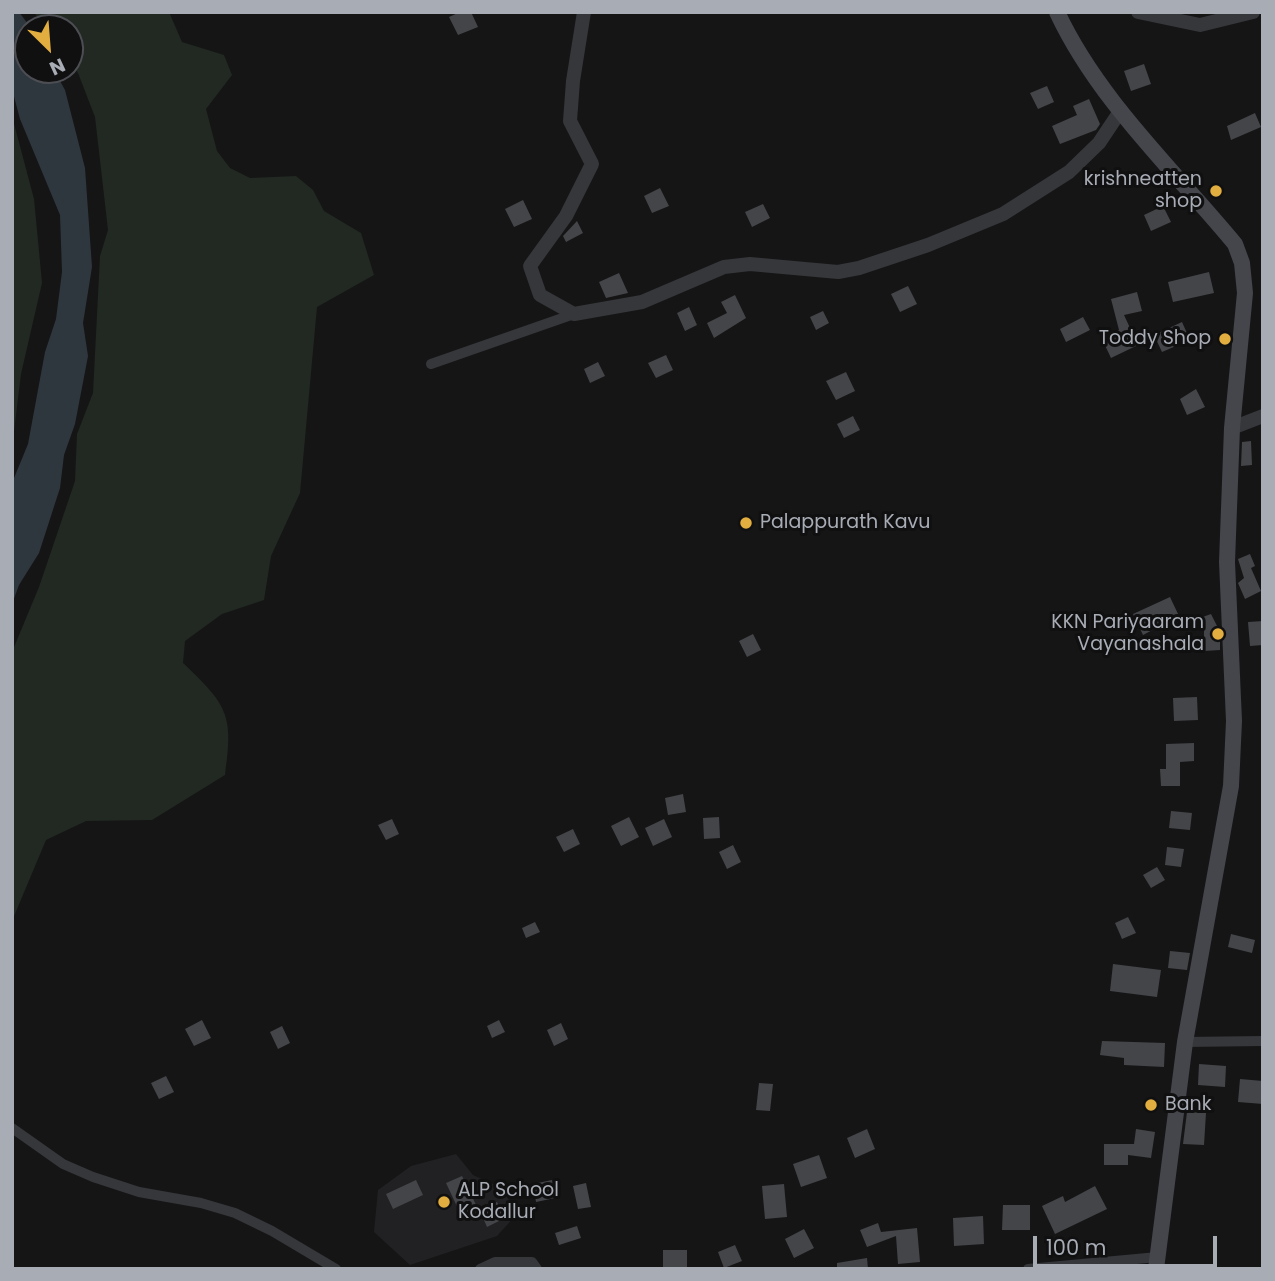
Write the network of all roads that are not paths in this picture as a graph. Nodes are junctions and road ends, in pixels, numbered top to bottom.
1 (584, 12) edge
2 (1057, 12) edge
3 (1138, 12) edge
4 (1253, 12) edge
5 (1121, 110) junction
6 (573, 314) junction
7 (431, 364) dead end
8 (1263, 416) edge
9 (1233, 428) junction
10 (1263, 1041) edge
11 (1185, 1042) junction
12 (12, 1128) edge
13 (1157, 1263) edge
14 (336, 1269) edge
15 (480, 1269) edge
16 (537, 1269) edge
17 (1028, 1269) edge

1 - 6 street
2 - 5 main road
3 - 4 street
5 - 6 street
5 - 9 main road
6 - 7 street
8 - 9 street
9 - 11 main road
10 - 11 street
11 - 13 main road
12 - 14 street
13 - 17 street
15 - 16 street

